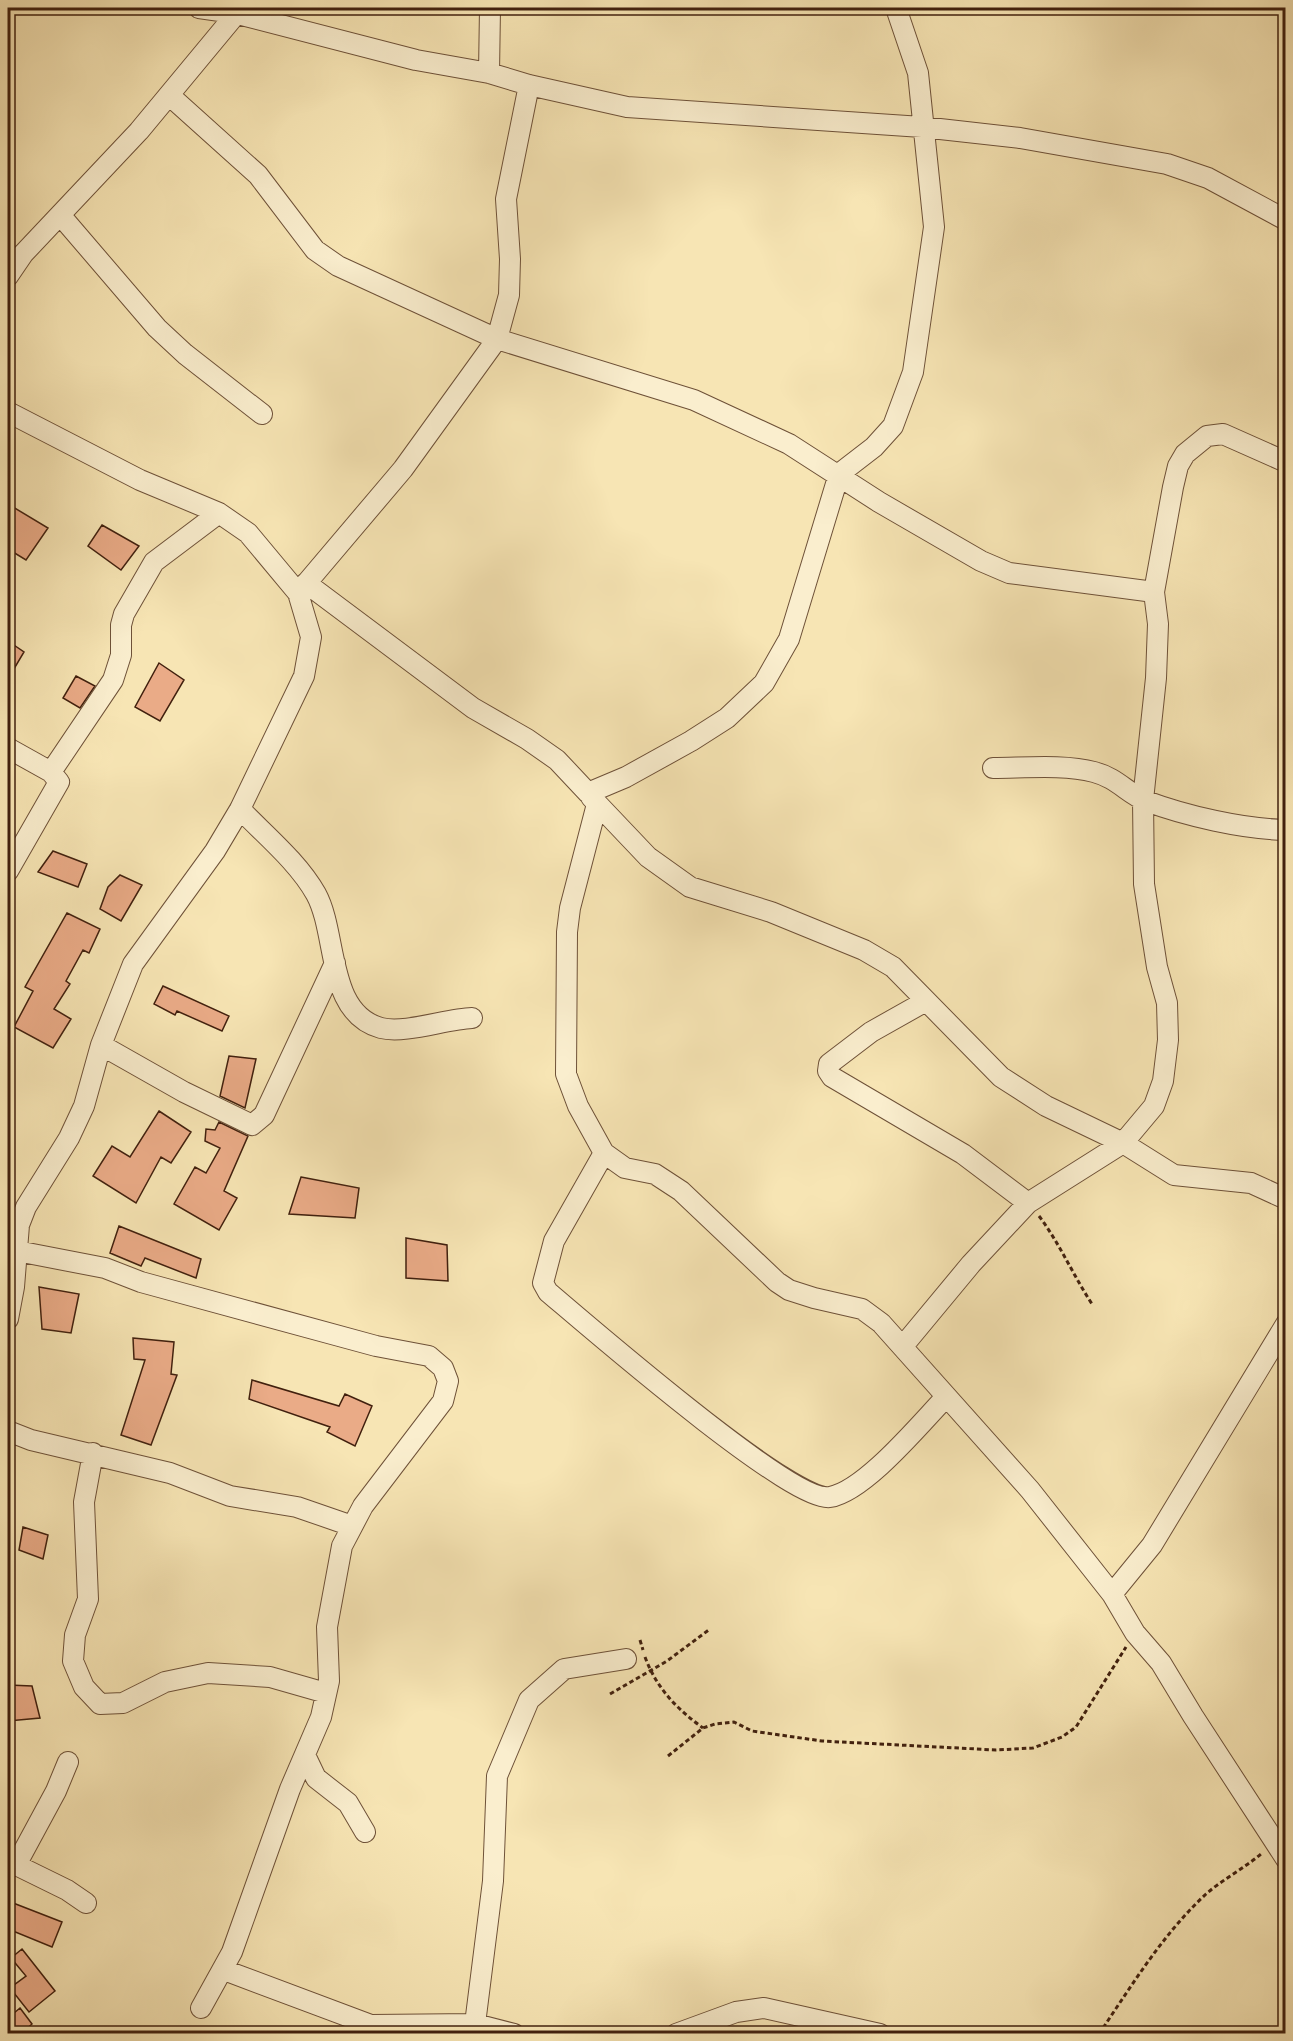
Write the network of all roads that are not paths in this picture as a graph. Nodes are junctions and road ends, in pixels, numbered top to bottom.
1 (199, 8) edge
2 (490, 8) edge
3 (896, 8) edge
4 (238, 10) edge
5 (489, 73) junction
6 (529, 85) junction
7 (169, 95) junction
8 (922, 127) junction
9 (61, 216) junction
10 (1286, 220) edge
11 (8, 276) edge
12 (497, 339) junction
13 (8, 412) edge
14 (262, 414) dead end
15 (1286, 462) edge
16 (839, 474) junction
17 (219, 513) junction
18 (302, 588) junction
19 (1154, 592) junction
20 (8, 748) edge
21 (993, 768) dead end
22 (51, 772) junction
23 (592, 799) junction
24 (1143, 800) junction
25 (240, 809) junction
26 (1286, 830) edge
27 (8, 871) edge
28 (334, 963) junction
29 (926, 1001) junction
30 (472, 1018) dead end
31 (101, 1045) junction
32 (1123, 1143) junction
33 (604, 1153) junction
34 (1286, 1199) edge
35 (1028, 1203) junction
36 (13, 1225) edge
37 (17, 1251) junction
38 (8, 1319) edge
39 (1286, 1324) edge
40 (903, 1346) junction
41 (946, 1397) junction
42 (8, 1431) edge
43 (93, 1453) junction
44 (352, 1526) junction
45 (1112, 1594) junction
46 (626, 1659) dead end
47 (326, 1693) junction
48 (305, 1755) junction
49 (68, 1762) dead end
50 (365, 1832) dead end
51 (1286, 1859) edge
52 (12, 1863) edge
53 (86, 1903) dead end
54 (224, 1970) junction
55 (201, 2008) dead end
56 (475, 2024) junction
57 (514, 2034) edge
58 (676, 2034) edge
59 (880, 2034) edge

1 - 4 street
2 - 5 street
3 - 8 street
4 - 5 street
4 - 7 street
5 - 6 street
6 - 8 street
6 - 12 street
7 - 9 street
7 - 12 street
8 - 10 street
8 - 16 street
9 - 11 street
9 - 14 street
12 - 16 street
12 - 18 street
13 - 17 street
15 - 19 street
16 - 19 street
16 - 23 street
17 - 18 street
17 - 22 street
18 - 23 street
18 - 25 street
19 - 24 street
20 - 22 street
21 - 24 street
22 - 27 street
23 - 29 street
23 - 33 street
24 - 26 street
24 - 32 street
25 - 28 street
25 - 31 street
28 - 30 street
28 - 31 street
29 - 32 street
29 - 35 street
31 - 36 street
32 - 34 street
32 - 35 street
33 - 40 street
33 - 41 street
35 - 40 street
36 - 37 street
37 - 38 street
37 - 44 street
39 - 45 street
40 - 41 street
41 - 45 street
42 - 43 street
43 - 44 street
43 - 47 street
44 - 47 street
45 - 51 street
46 - 56 street
47 - 48 street
48 - 50 street
48 - 54 street
49 - 52 street
52 - 53 street
54 - 55 street
54 - 56 street
56 - 57 street
58 - 59 street

